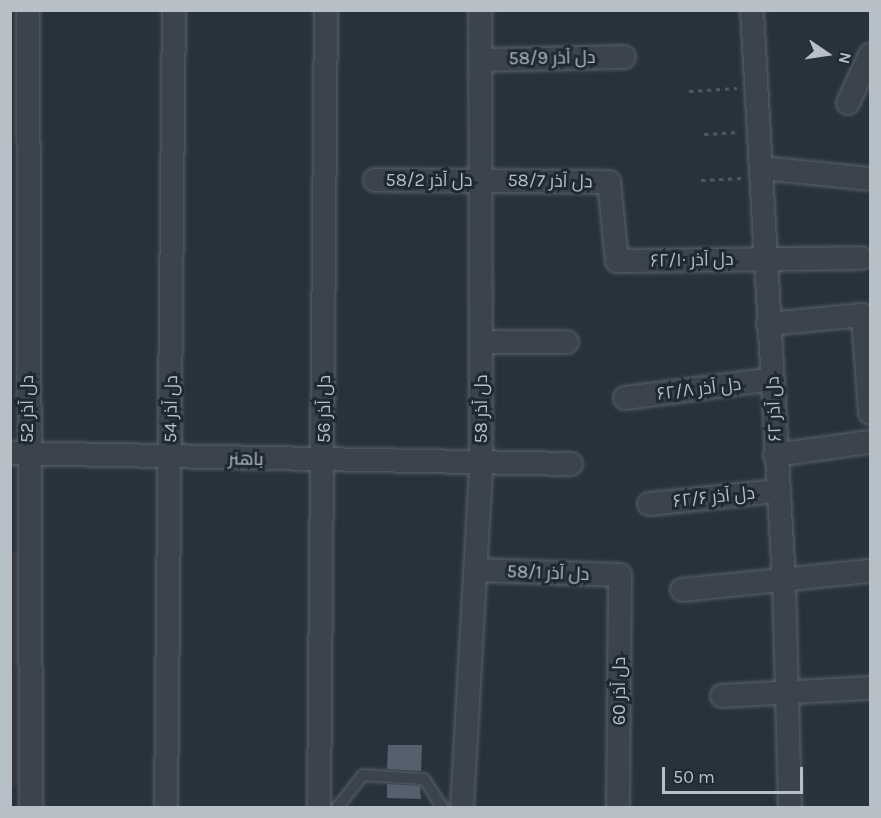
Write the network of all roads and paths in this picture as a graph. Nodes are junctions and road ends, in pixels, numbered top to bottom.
1 (28, 10) edge
2 (174, 10) edge
3 (326, 10) edge
4 (480, 10) edge
5 (752, 10) edge
6 (870, 55) edge
7 (624, 57) dead end
8 (480, 60) junction
9 (757, 87) junction
10 (689, 91) dead end
11 (848, 104) dead end
12 (760, 131) junction
13 (704, 134) dead end
14 (762, 172) junction
15 (870, 179) edge
16 (375, 180) dead end
17 (483, 180) junction
18 (701, 180) dead end
19 (766, 258) junction
20 (861, 258) dead end
21 (617, 261) joint
22 (768, 324) junction
23 (482, 342) junction
24 (567, 342) dead end
25 (773, 379) junction
26 (625, 398) dead end
27 (870, 413) edge
28 (870, 442) edge
29 (19, 453) edge
30 (776, 455) junction
31 (170, 458) junction
32 (324, 461) junction
33 (481, 463) junction
34 (571, 464) dead end
35 (778, 491) junction
36 (649, 504) dead end
37 (476, 570) junction
38 (870, 571) edge
39 (620, 575) joint
40 (784, 580) junction
41 (682, 590) dead end
42 (868, 688) dead end
43 (789, 693) junction
44 (722, 696) dead end
45 (31, 807) edge
46 (166, 807) edge
47 (320, 807) edge
48 (337, 807) edge
49 (443, 807) edge
50 (462, 807) edge
51 (618, 807) edge
52 (790, 807) edge

1 - 29 street, دل آذر 52
2 - 31 street, دل آذر 54
3 - 32 street, دل آذر 56
4 - 8 street, دل آذر 58
5 - 9 street, دل آذر ۶۲
6 - 11 street
7 - 8 street, دل آذر 58/9
8 - 17 street, دل آذر 58
9 - 10 path
9 - 12 street, دل آذر ۶۲
12 - 13 path
12 - 14 street, دل آذر ۶۲
14 - 15 street
14 - 18 path
14 - 19 street, دل آذر ۶۲
16 - 17 street, دل آذر 58/2
17 - 21 street, دل آذر 58/7
17 - 23 street, دل آذر 58
19 - 20 street, دل آذر ۶۲/۱۰
19 - 21 street, دل آذر ۶۲/۱۰
19 - 22 street, دل آذر ۶۲
22 - 25 street, دل آذر ۶۲
22 - 27 street
23 - 24 street
23 - 33 street, دل آذر 58
25 - 26 street, دل آذر ۶۲/۸
25 - 30 street, دل آذر ۶۲
28 - 30 street
29 - 31 street, باهنر
29 - 45 street, دل آذر 52
30 - 35 street, دل آذر ۶۲
31 - 32 street, باهنر
31 - 46 street, دل آذر 54
32 - 33 street, باهنر
32 - 47 street, دل آذر 56
33 - 34 street, باهنر
33 - 37 street, دل آذر 58
35 - 36 street, دل آذر ۶۲/۶
35 - 40 street, دل آذر ۶۲
37 - 39 street, دل آذر 58/1
37 - 50 street, دل آذر 58
38 - 40 street
39 - 51 street, دل آذر 60
40 - 41 street
40 - 43 street, دل آذر ۶۲
42 - 43 street
43 - 44 street
43 - 52 street, دل آذر ۶۲
48 - 49 lane

